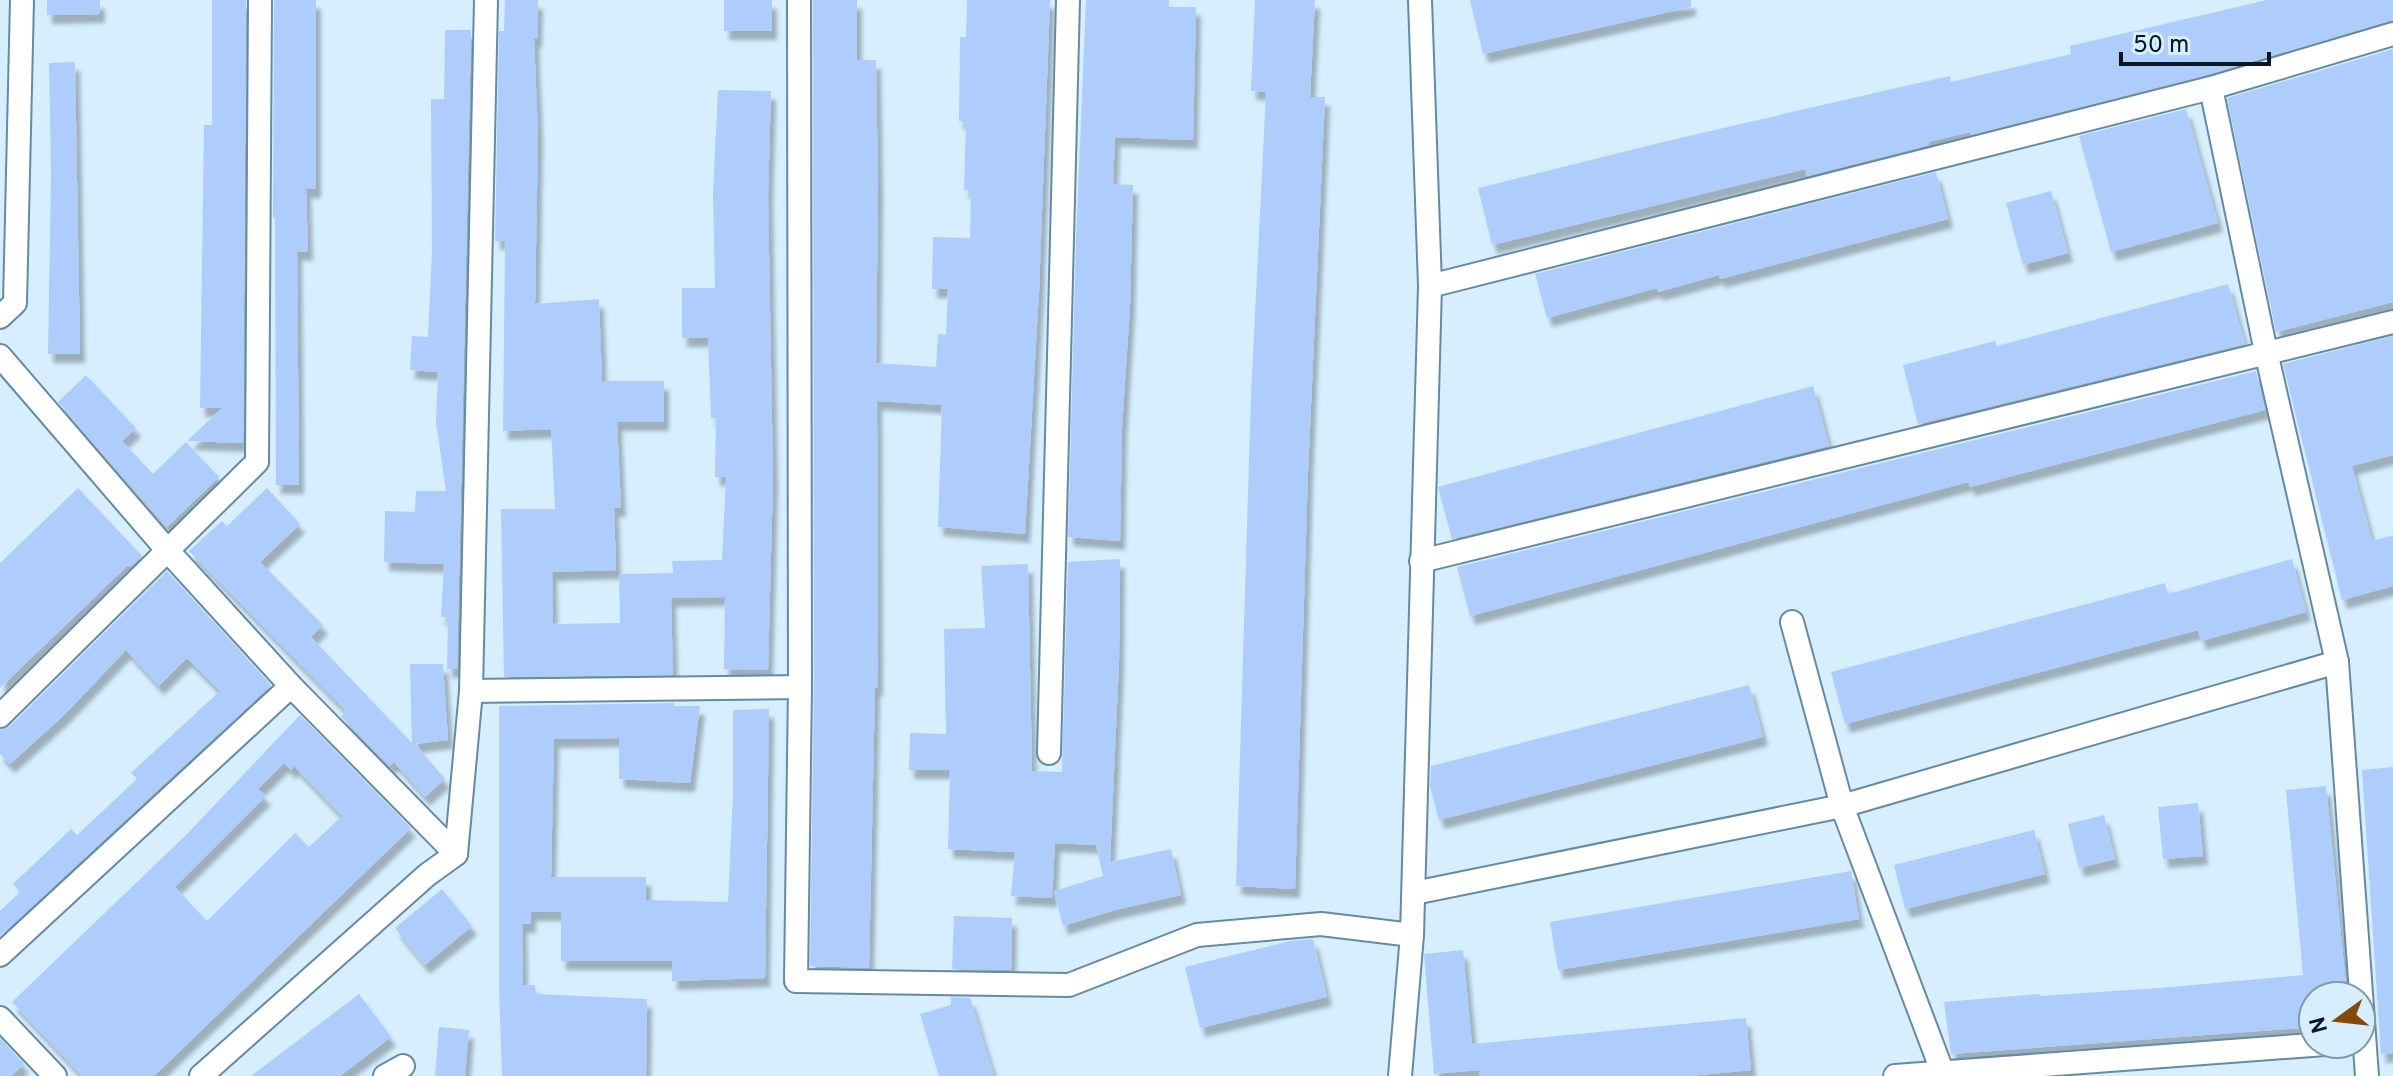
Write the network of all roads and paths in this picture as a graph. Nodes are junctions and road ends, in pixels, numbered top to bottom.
1 (22, 0) edge
2 (260, 0) edge
3 (486, 0) edge
4 (799, 0) edge
5 (1068, 0) edge
6 (1420, 0) edge
7 (2393, 34) edge
8 (2211, 88) junction
9 (1430, 286) junction
10 (0, 317) edge
11 (2393, 322) edge
12 (2266, 352) junction
13 (0, 356) edge
14 (168, 551) junction
15 (1421, 561) junction
16 (1792, 622) dead end
17 (2337, 662) junction
18 (291, 686) junction
19 (800, 687) junction
20 (471, 691) junction
21 (0, 716) edge
22 (1049, 753) dead end
23 (1842, 806) junction
24 (456, 854) junction
25 (1414, 893) junction
26 (1412, 935) junction
27 (0, 955) edge
28 (2359, 980) edge
29 (0, 1018) edge
30 (2297, 1046) edge
31 (1943, 1074) edge
32 (55, 1076) edge
33 (201, 1076) edge
34 (1400, 1076) edge
35 (1895, 1076) edge

1 - 10 street
2 - 14 street
3 - 20 street
4 - 19 street
5 - 22 street
6 - 9 street
7 - 8 street
8 - 9 street
8 - 12 street
9 - 15 street
11 - 12 street
12 - 15 street
12 - 17 street
13 - 14 street
14 - 18 street
14 - 21 street
15 - 25 street
16 - 23 street
17 - 23 street
17 - 28 street
18 - 24 street
18 - 27 street
19 - 20 street
19 - 26 street
20 - 24 street
23 - 25 street
23 - 31 street
24 - 33 street
25 - 26 street
26 - 34 street
29 - 32 street
30 - 31 street
31 - 35 street

